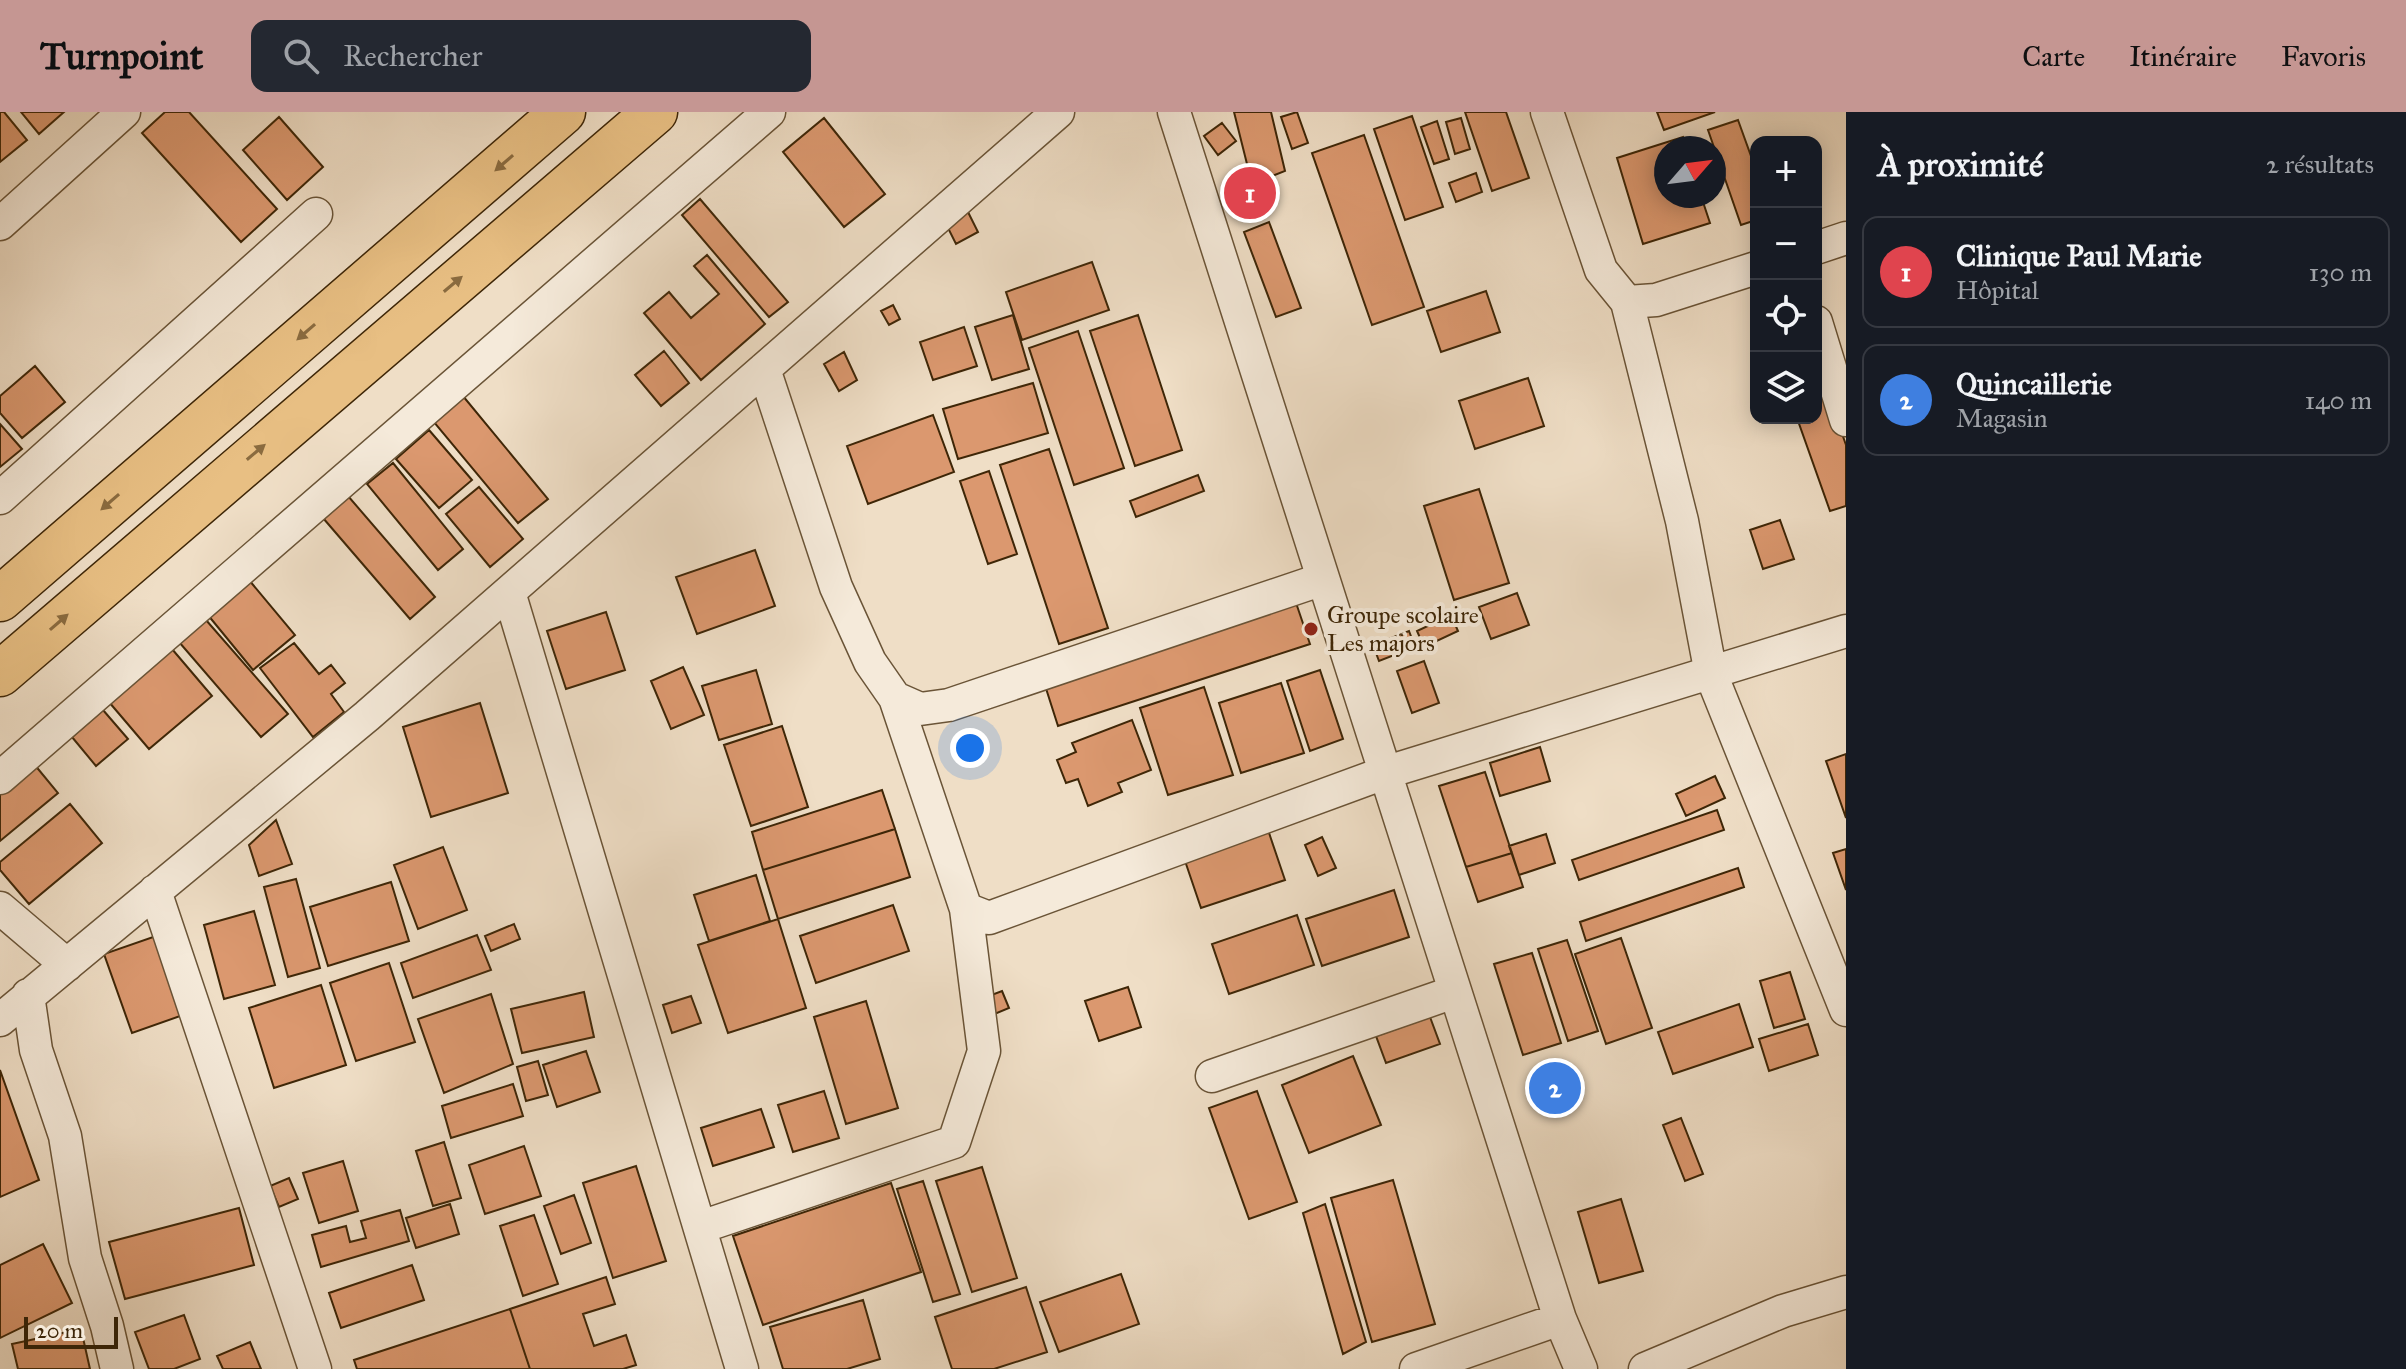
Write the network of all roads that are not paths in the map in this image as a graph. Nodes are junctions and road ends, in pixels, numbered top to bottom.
1 (124, 112) edge
2 (563, 112) edge
3 (655, 112) edge
4 (769, 112) edge
5 (1058, 112) edge
6 (1174, 112) edge
7 (1547, 112) edge
8 (316, 214) dead end
9 (0, 224) edge
10 (1846, 238) edge
11 (1822, 246) edge
12 (1750, 270) edge
13 (1627, 302) junction
14 (1822, 342) edge
15 (764, 369) junction
16 (1846, 420) edge
17 (0, 498) edge
18 (1323, 579) junction
19 (509, 592) junction
20 (0, 599) edge
21 (1846, 631) edge
22 (0, 674) edge
23 (1711, 674) junction
24 (895, 698) junction
25 (1384, 773) junction
26 (0, 778) edge
27 (155, 891) junction
28 (0, 908) edge
29 (966, 909) junction
30 (67, 965) junction
31 (1454, 992) junction
32 (28, 995) junction
33 (1846, 1010) edge
34 (0, 1020) edge
35 (1212, 1076) dead end
36 (701, 1227) junction
37 (1846, 1292) edge
38 (1560, 1319) junction
39 (117, 1369) edge
40 (315, 1369) edge
41 (742, 1369) edge
42 (1416, 1369) edge
43 (1581, 1369) edge
44 (1645, 1369) edge

1 - 9 street
2 -> 20 main road
22 -> 3 main road
4 - 26 street
5 - 15 street
6 - 18 street
7 - 13 street
8 - 17 street
10 - 11 street
12 - 13 street
13 - 23 street
14 - 16 street
15 - 19 street
15 - 24 street
18 - 24 street
18 - 25 street
19 - 27 street
19 - 36 street
21 - 23 street
23 - 25 street
23 - 33 street
24 - 29 street
25 - 29 street
25 - 31 street
27 - 30 street
27 - 40 street
28 - 30 street
29 - 36 street
30 - 32 street
31 - 35 street
31 - 38 street
32 - 34 street
32 - 39 street
36 - 41 street
37 - 44 street
38 - 42 street
38 - 43 street

